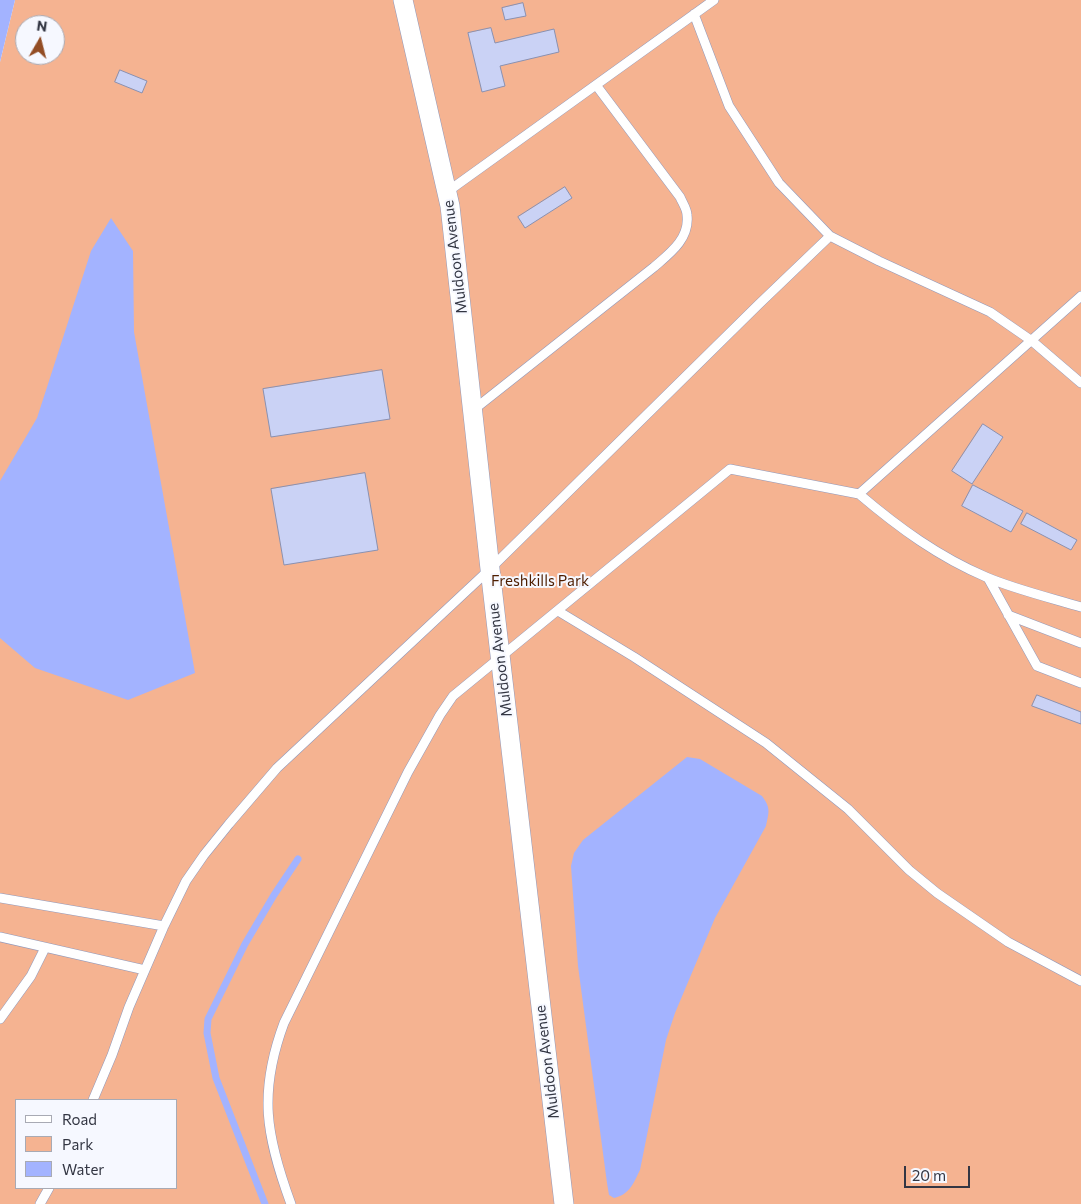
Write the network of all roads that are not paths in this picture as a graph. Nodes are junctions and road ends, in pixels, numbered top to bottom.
1 (403, 0) edge
2 (714, 0) edge
3 (694, 14) junction
4 (596, 85) junction
5 (446, 192) junction
6 (830, 236) junction
7 (1081, 296) edge
8 (1032, 341) junction
9 (1081, 383) edge
10 (472, 411) junction
11 (860, 494) junction
12 (490, 568) junction
13 (988, 578) junction
14 (1081, 607) edge
15 (558, 611) junction
16 (1008, 615) junction
17 (1081, 643) edge
18 (500, 659) junction
19 (1081, 682) edge
20 (0, 898) edge
21 (164, 926) junction
22 (0, 937) edge
23 (45, 948) junction
24 (145, 970) junction
25 (1081, 981) edge
26 (0, 1019) edge
27 (93, 1099) edge
28 (48, 1189) edge
29 (40, 1204) edge
30 (291, 1204) edge
31 (564, 1204) edge

1 - 5 street, Muldoon Avenue
2 - 3 lane
3 - 4 lane
3 - 6 lane
4 - 5 lane
4 - 10 lane
5 - 10 street, Muldoon Avenue
6 - 8 lane
6 - 12 lane
7 - 8 lane
8 - 9 lane
8 - 11 lane
10 - 12 street, Muldoon Avenue
11 - 13 lane
11 - 15 lane
12 - 18 street, Muldoon Avenue
12 - 21 lane
13 - 14 lane
13 - 16 lane
15 - 18 lane
15 - 25 lane
16 - 17 lane
16 - 19 lane
18 - 30 lane
18 - 31 street, Muldoon Avenue
20 - 21 lane
21 - 24 lane
22 - 23 lane
23 - 24 lane
23 - 26 lane
24 - 27 lane
28 - 29 lane

